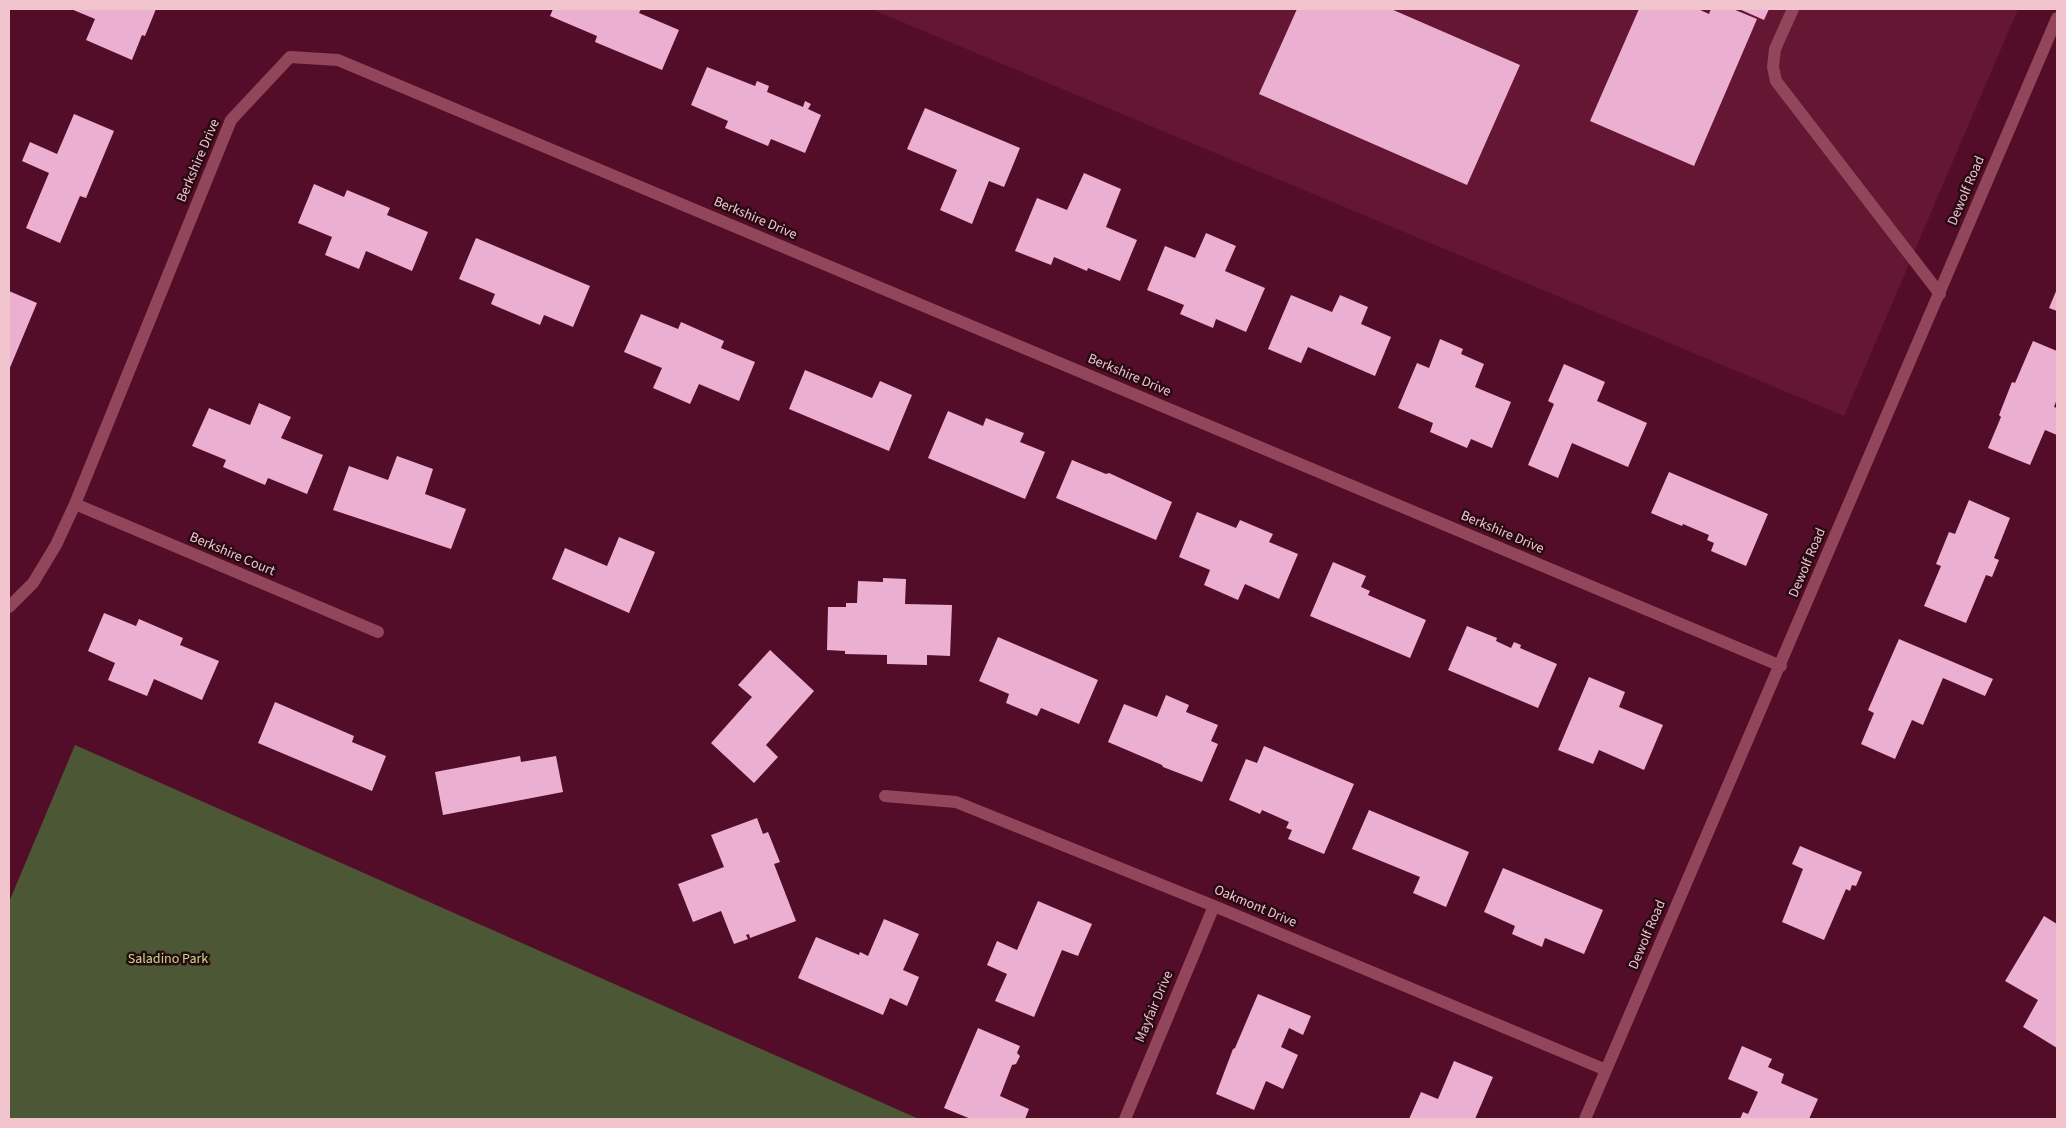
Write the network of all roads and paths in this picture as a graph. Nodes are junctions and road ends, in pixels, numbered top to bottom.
1 (1793, 9) edge
2 (2057, 18) edge
3 (1940, 294) junction
4 (75, 504) junction
5 (9, 607) edge
6 (378, 632) dead end
7 (1781, 666) junction
8 (885, 796) dead end
9 (1214, 906) junction
10 (1606, 1070) junction
11 (1125, 1119) edge
12 (1585, 1119) edge

1 - 3 street
2 - 3 street, Dewolf Road
3 - 7 street, Dewolf Road
4 - 5 street, Berkshire Drive
4 - 6 street, Berkshire Court
4 - 7 street, Berkshire Drive
7 - 10 street, Dewolf Road
8 - 9 street, Oakmont Drive
9 - 10 street, Oakmont Drive
9 - 11 street, Mayfair Drive
10 - 12 street, Dewolf Road

